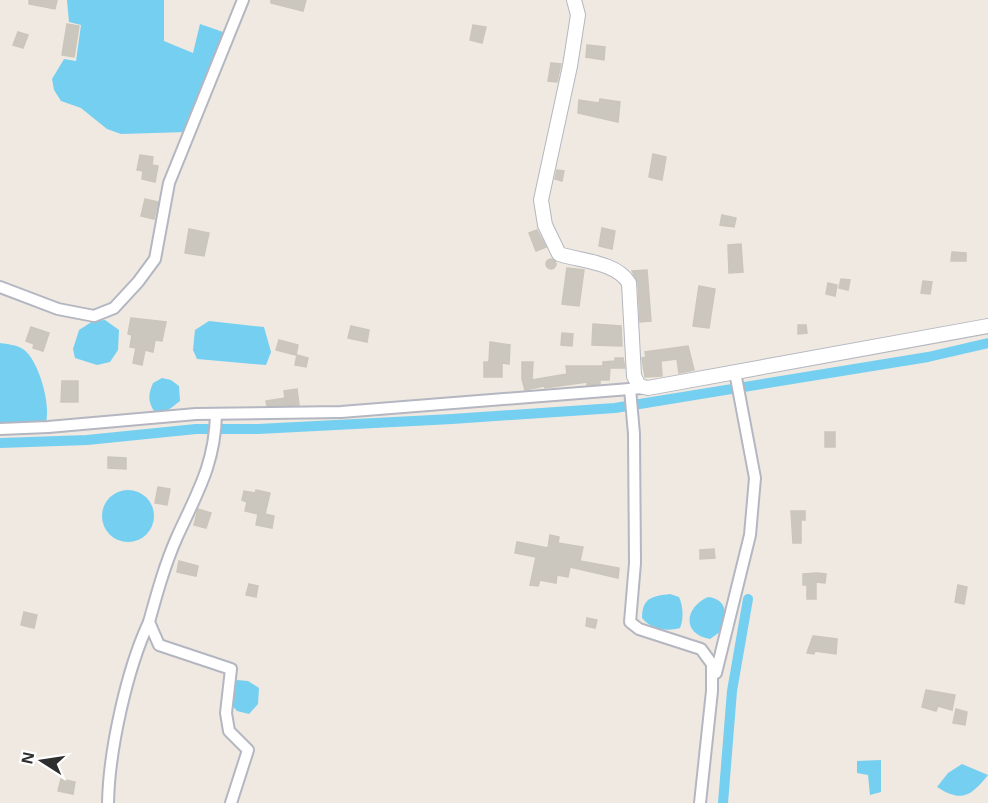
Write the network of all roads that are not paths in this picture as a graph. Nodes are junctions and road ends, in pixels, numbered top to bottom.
1 (243, 0) edge
2 (574, 0) edge
3 (0, 286) edge
4 (988, 326) edge
5 (735, 372) junction
6 (636, 388) junction
7 (216, 414) junction
8 (0, 429) edge
9 (149, 622) junction
10 (712, 688) junction
11 (108, 803) edge
12 (231, 803) edge
13 (700, 803) edge

1 - 3 street
2 - 6 street
4 - 5 street
5 - 6 street
5 - 10 street
6 - 7 street
6 - 10 street
7 - 8 street
7 - 9 street
9 - 11 street
9 - 12 street
10 - 13 street

